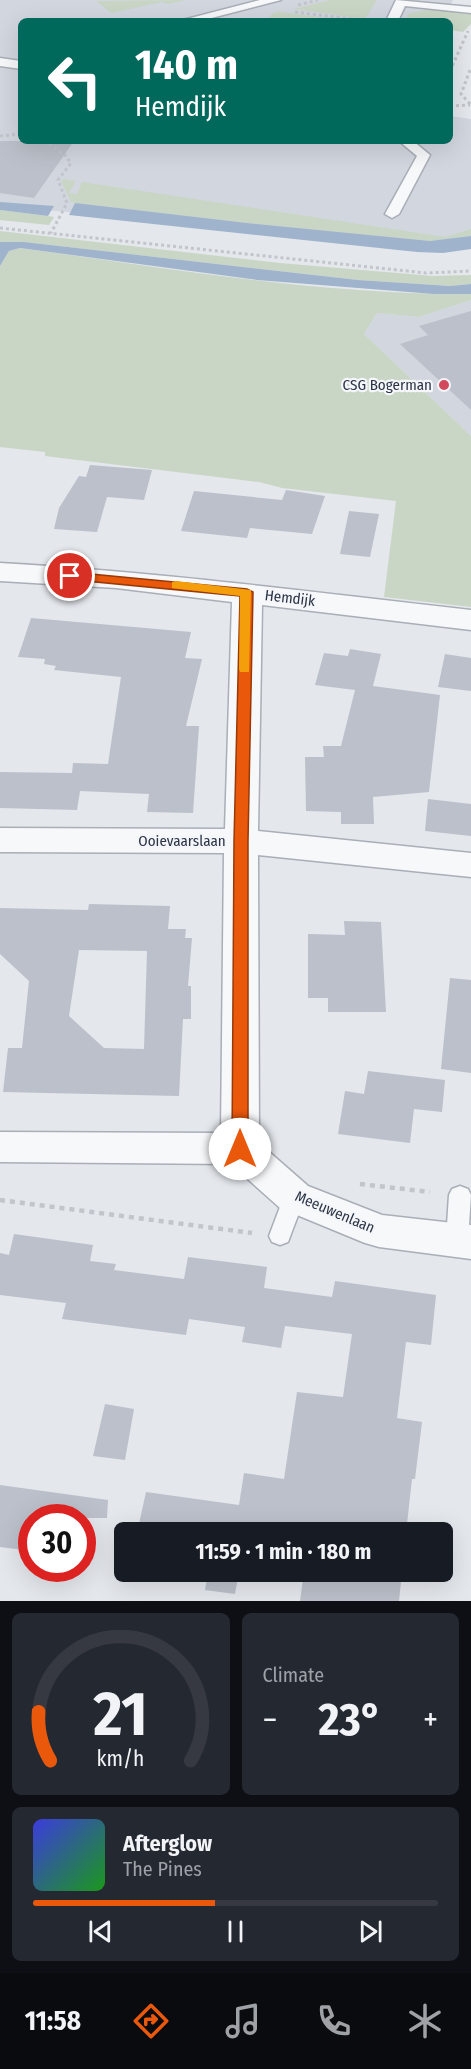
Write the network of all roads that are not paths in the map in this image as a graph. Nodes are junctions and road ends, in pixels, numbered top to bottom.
1 (275, 0) edge
2 (402, 1) edge
3 (470, 8) edge
4 (197, 18) edge
5 (394, 18) edge
6 (0, 62) edge
7 (18, 65) edge
8 (409, 144) edge
9 (392, 214) dead end
10 (0, 572) edge
11 (247, 592) junction
12 (471, 620) edge
13 (0, 840) edge
14 (241, 841) junction
15 (471, 865) edge
16 (0, 1147) edge
17 (240, 1149) junction
18 (460, 1195) road end
19 (294, 1197) junction
20 (280, 1236) road end
21 (464, 1241) edge

1 - 4 lane
2 - 3 lane
2 - 5 lane
6 - 7 lane
8 - 9 lane
10 - 11 street, Hemdijk
11 - 12 street, Hemdijk
11 - 14 street
13 - 14 street, Ooievaarslaan
14 - 15 street, Ooievaarslaan
14 - 17 street
16 - 17 street
17 - 19 street, Meeuwenlaan
18 - 21 lane
19 - 20 lane
19 - 21 street, Meeuwenlaan

